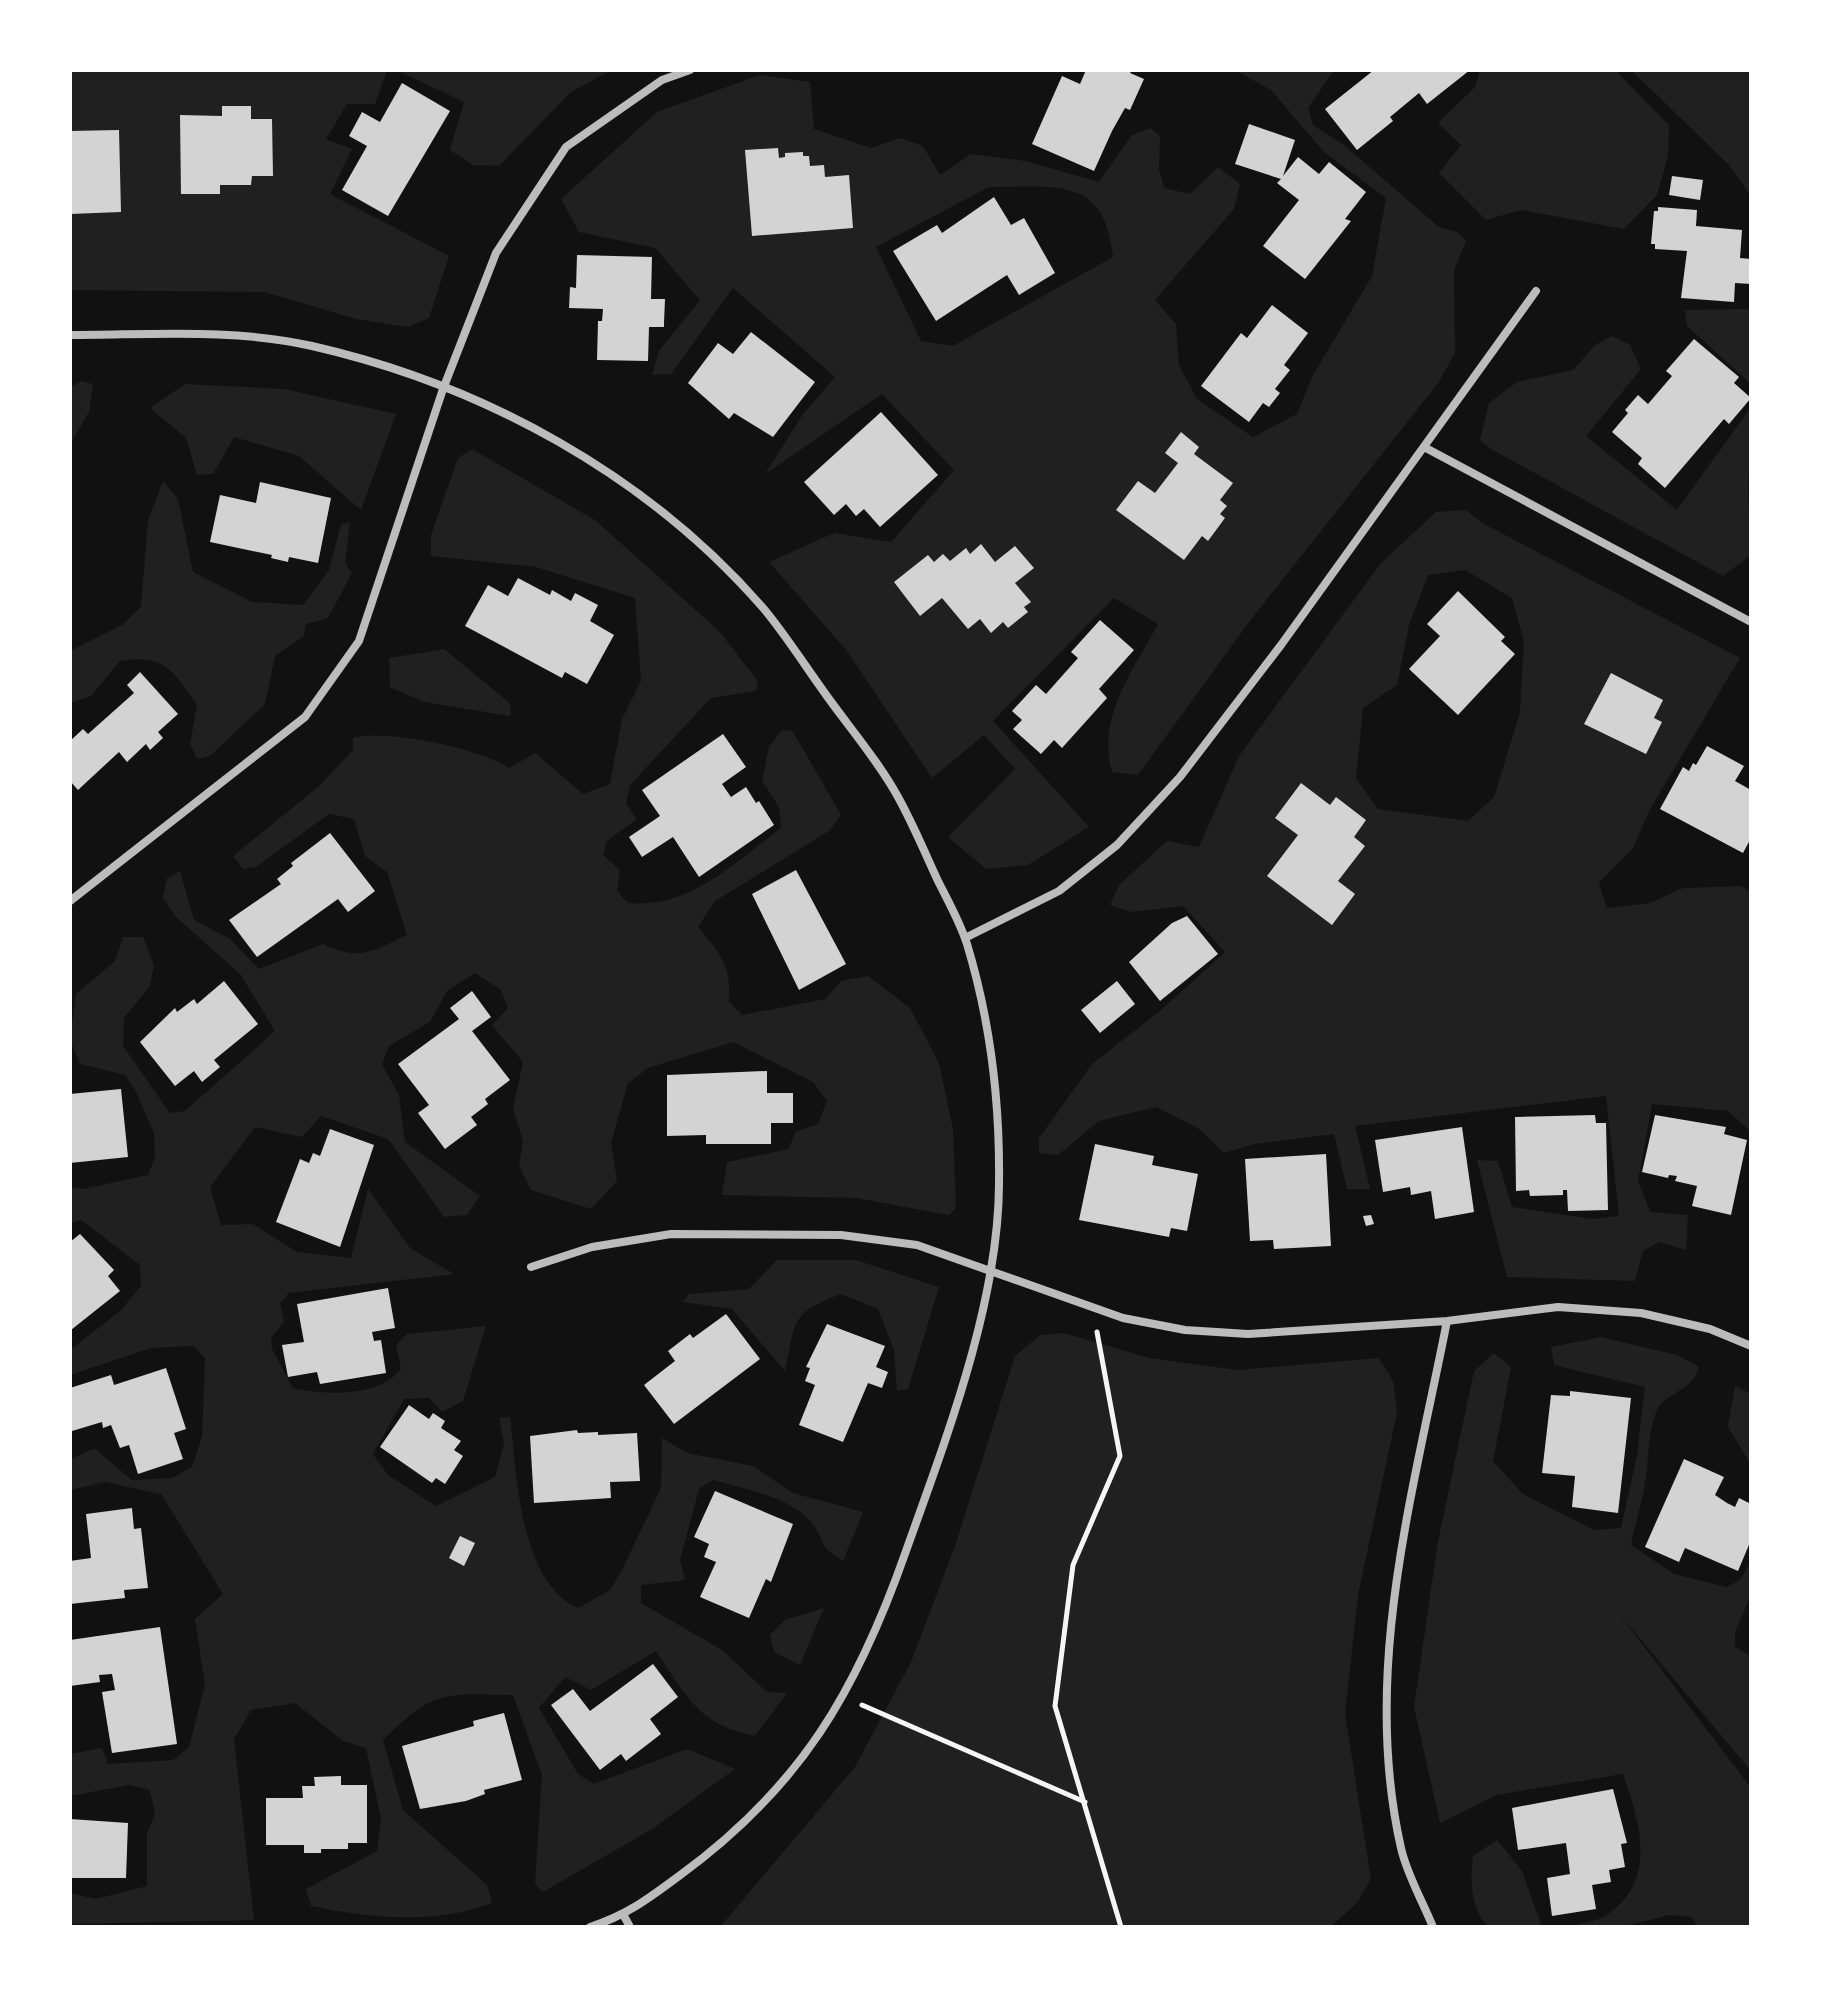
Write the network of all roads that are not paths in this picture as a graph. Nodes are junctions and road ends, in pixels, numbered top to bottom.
1 (690, 70) edge
2 (1536, 291) dead end
3 (70, 335) edge
4 (443, 389) junction
5 (1424, 447) junction
6 (1751, 622) edge
7 (70, 901) edge
8 (965, 938) junction
9 (531, 1267) dead end
10 (994, 1272) junction
11 (1447, 1321) junction
12 (1751, 1346) edge
13 (624, 1916) junction
14 (590, 1927) edge
15 (630, 1927) edge
16 (1433, 1927) edge

1 - 4 street
2 - 5 street
3 - 4 street
4 - 7 street
4 - 8 street
5 - 6 street
5 - 8 street
8 - 10 street
9 - 10 street
10 - 11 street
10 - 13 street
11 - 12 street
11 - 16 street
13 - 14 street
13 - 15 street

